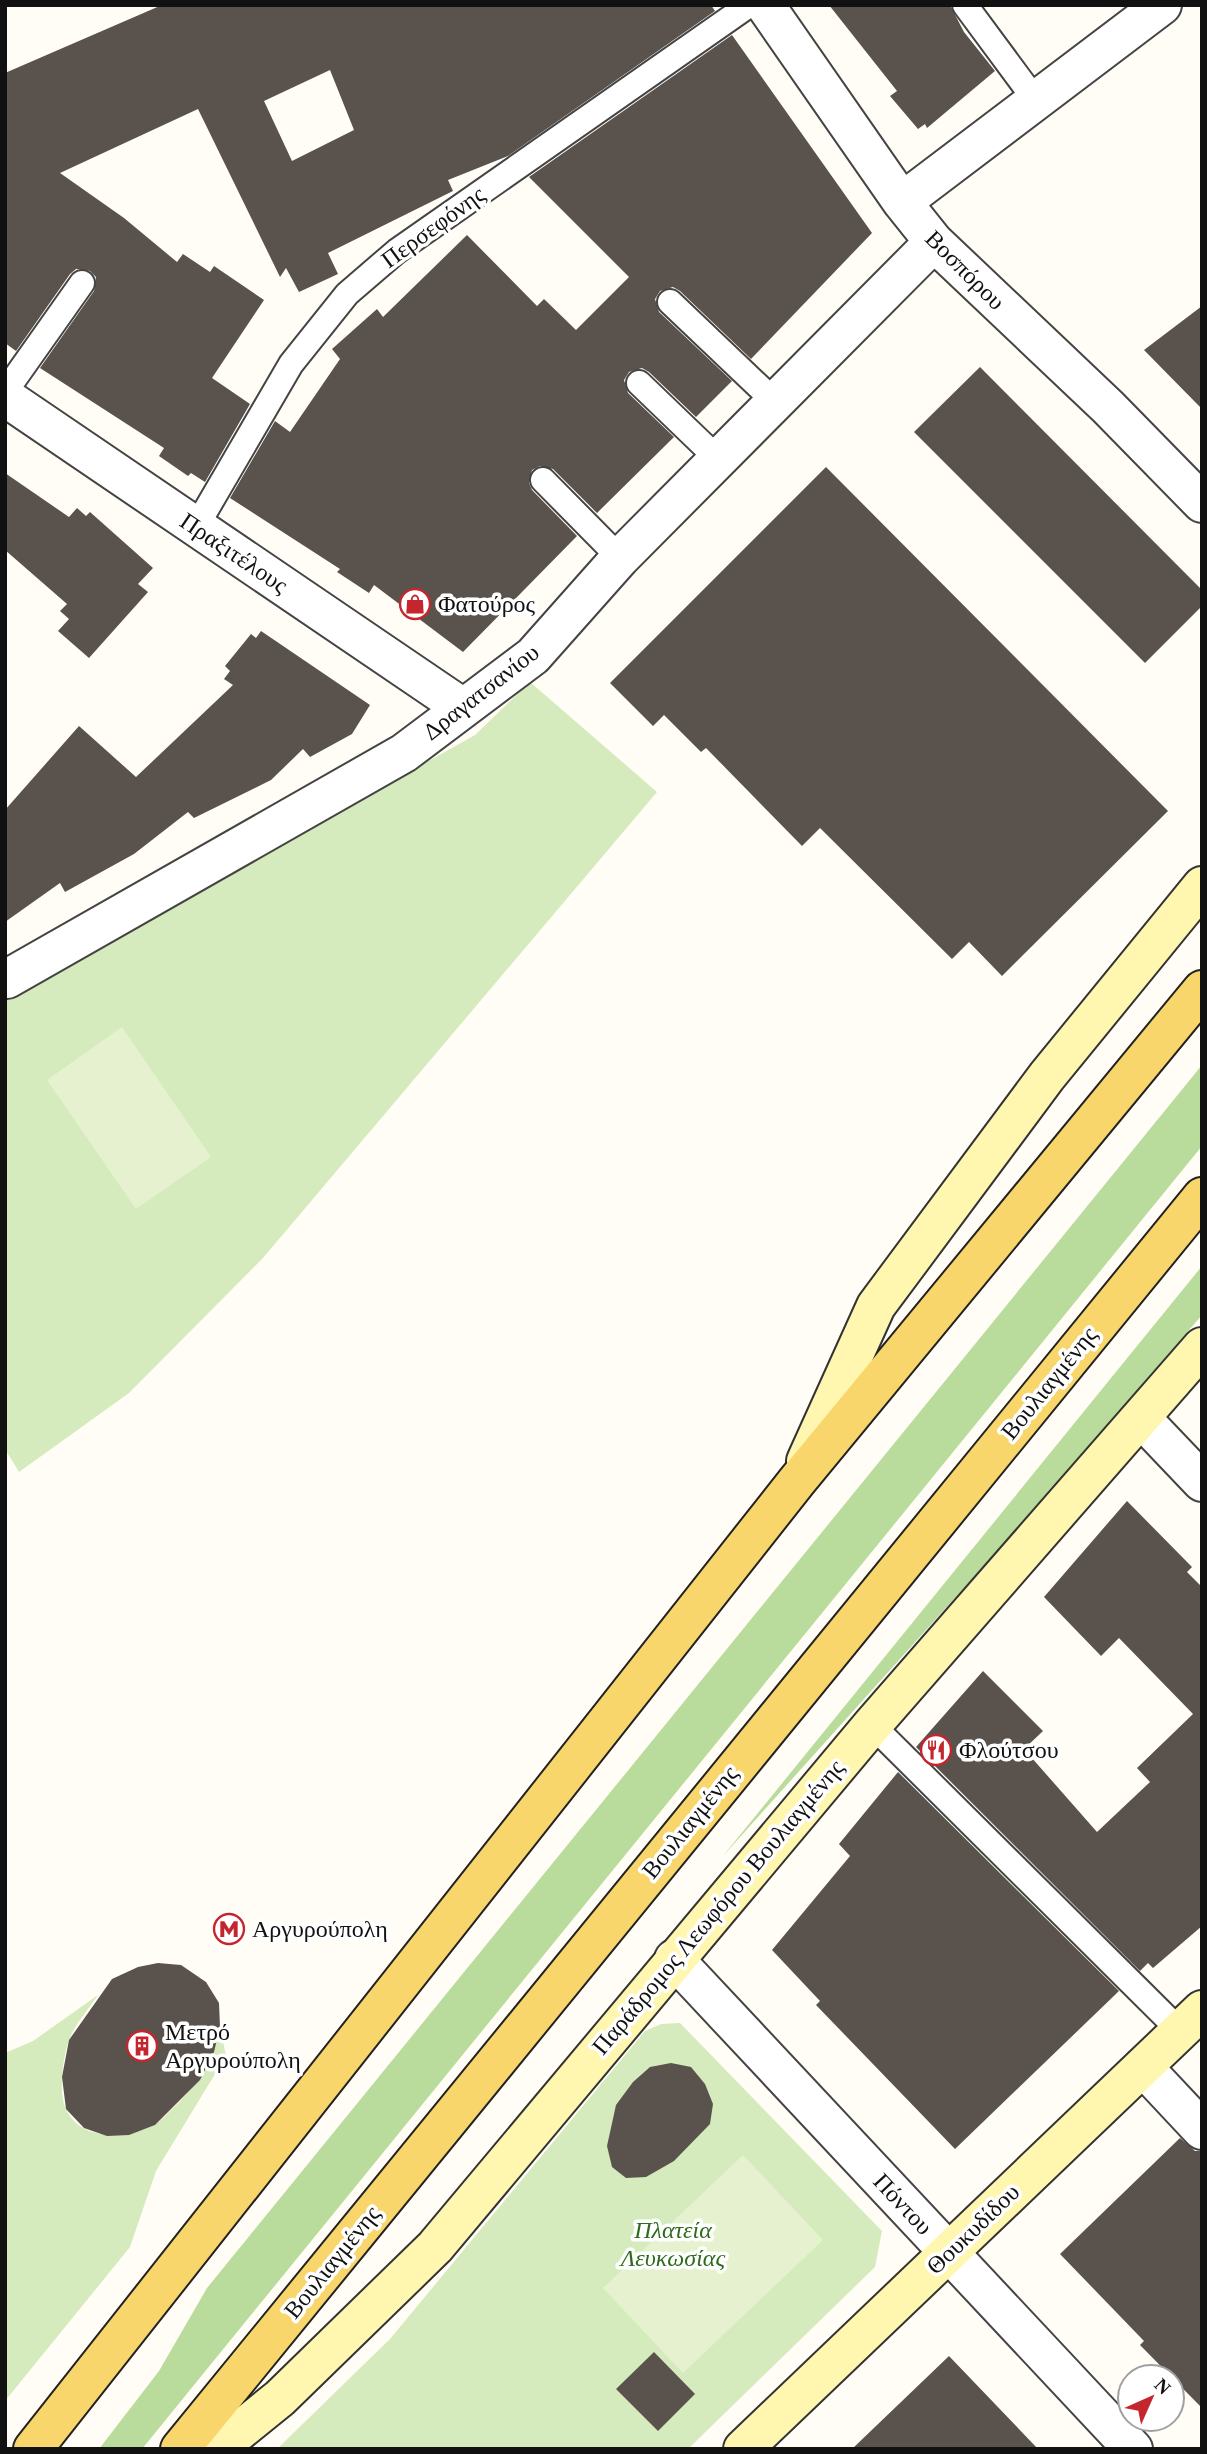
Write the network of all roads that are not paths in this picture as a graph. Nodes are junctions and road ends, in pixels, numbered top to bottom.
1 (750, 5) edge
2 (765, 5) edge
3 (965, 5) edge
4 (1162, 5) edge
5 (1036, 101) junction
6 (902, 202) junction
7 (934, 242) junction
8 (82, 283) dead end
9 (670, 302) dead end
10 (639, 383) dead end
11 (5, 395) edge
12 (775, 402) junction
13 (718, 459) junction
14 (543, 480) dead end
15 (1202, 502) edge
16 (196, 527) junction
17 (620, 558) junction
18 (463, 708) junction
19 (1202, 887) edge
20 (6, 978) edge
21 (1202, 990) edge
22 (1202, 1197) edge
23 (1202, 1347) edge
24 (1141, 1418) junction
25 (797, 1481) junction
26 (1202, 1482) edge
27 (872, 1725) junction
28 (674, 1959) junction
29 (1191, 2021) edge
30 (1143, 2067) junction
31 (1202, 2130) edge
32 (948, 2253) junction
33 (33, 2449) edge
34 (180, 2449) edge
35 (217, 2449) edge
36 (743, 2449) edge
37 (1133, 2449) edge

1 - 16 lane, Περσεφόνης
2 - 6 street, Βοσπόρου
3 - 5 lane
4 - 5 street
5 - 6 street
6 - 7 street, Βοσπόρου
7 - 12 street, Δραγατσανίου
7 - 15 street, Βοσπόρου
8 - 11 lane
9 - 12 lane
10 - 13 lane
11 - 16 street, Πραξιτέλους
12 - 13 street, Δραγατσανίου
13 - 17 street, Δραγατσανίου
14 - 17 lane
16 - 18 street, Πραξιτέλους
17 - 18 street, Δραγατσανίου
18 - 20 street, Δραγατσανίου
19 - 25 main road
21 - 25 main road
22 - 34 main road, Βουλιαγμένης
23 - 24 main road, Παράδρομος Λεωφόρου Βουλιαγμένης
24 - 26 street
24 - 27 main road, Παράδρομος Λεωφόρου Βουλιαγμένης
25 - 33 main road
27 - 28 main road, Παράδρομος Λεωφόρου Βουλιαγμένης
27 - 29 lane
28 - 32 street, Πόντου
28 - 35 main road, Παράδρομος Λεωφόρου Βουλιαγμένης
29 - 30 main road, Θουκυδίδου
30 - 31 street
30 - 32 main road, Θουκυδίδου
32 - 36 main road, Θουκυδίδου
32 - 37 street, Πόντου

